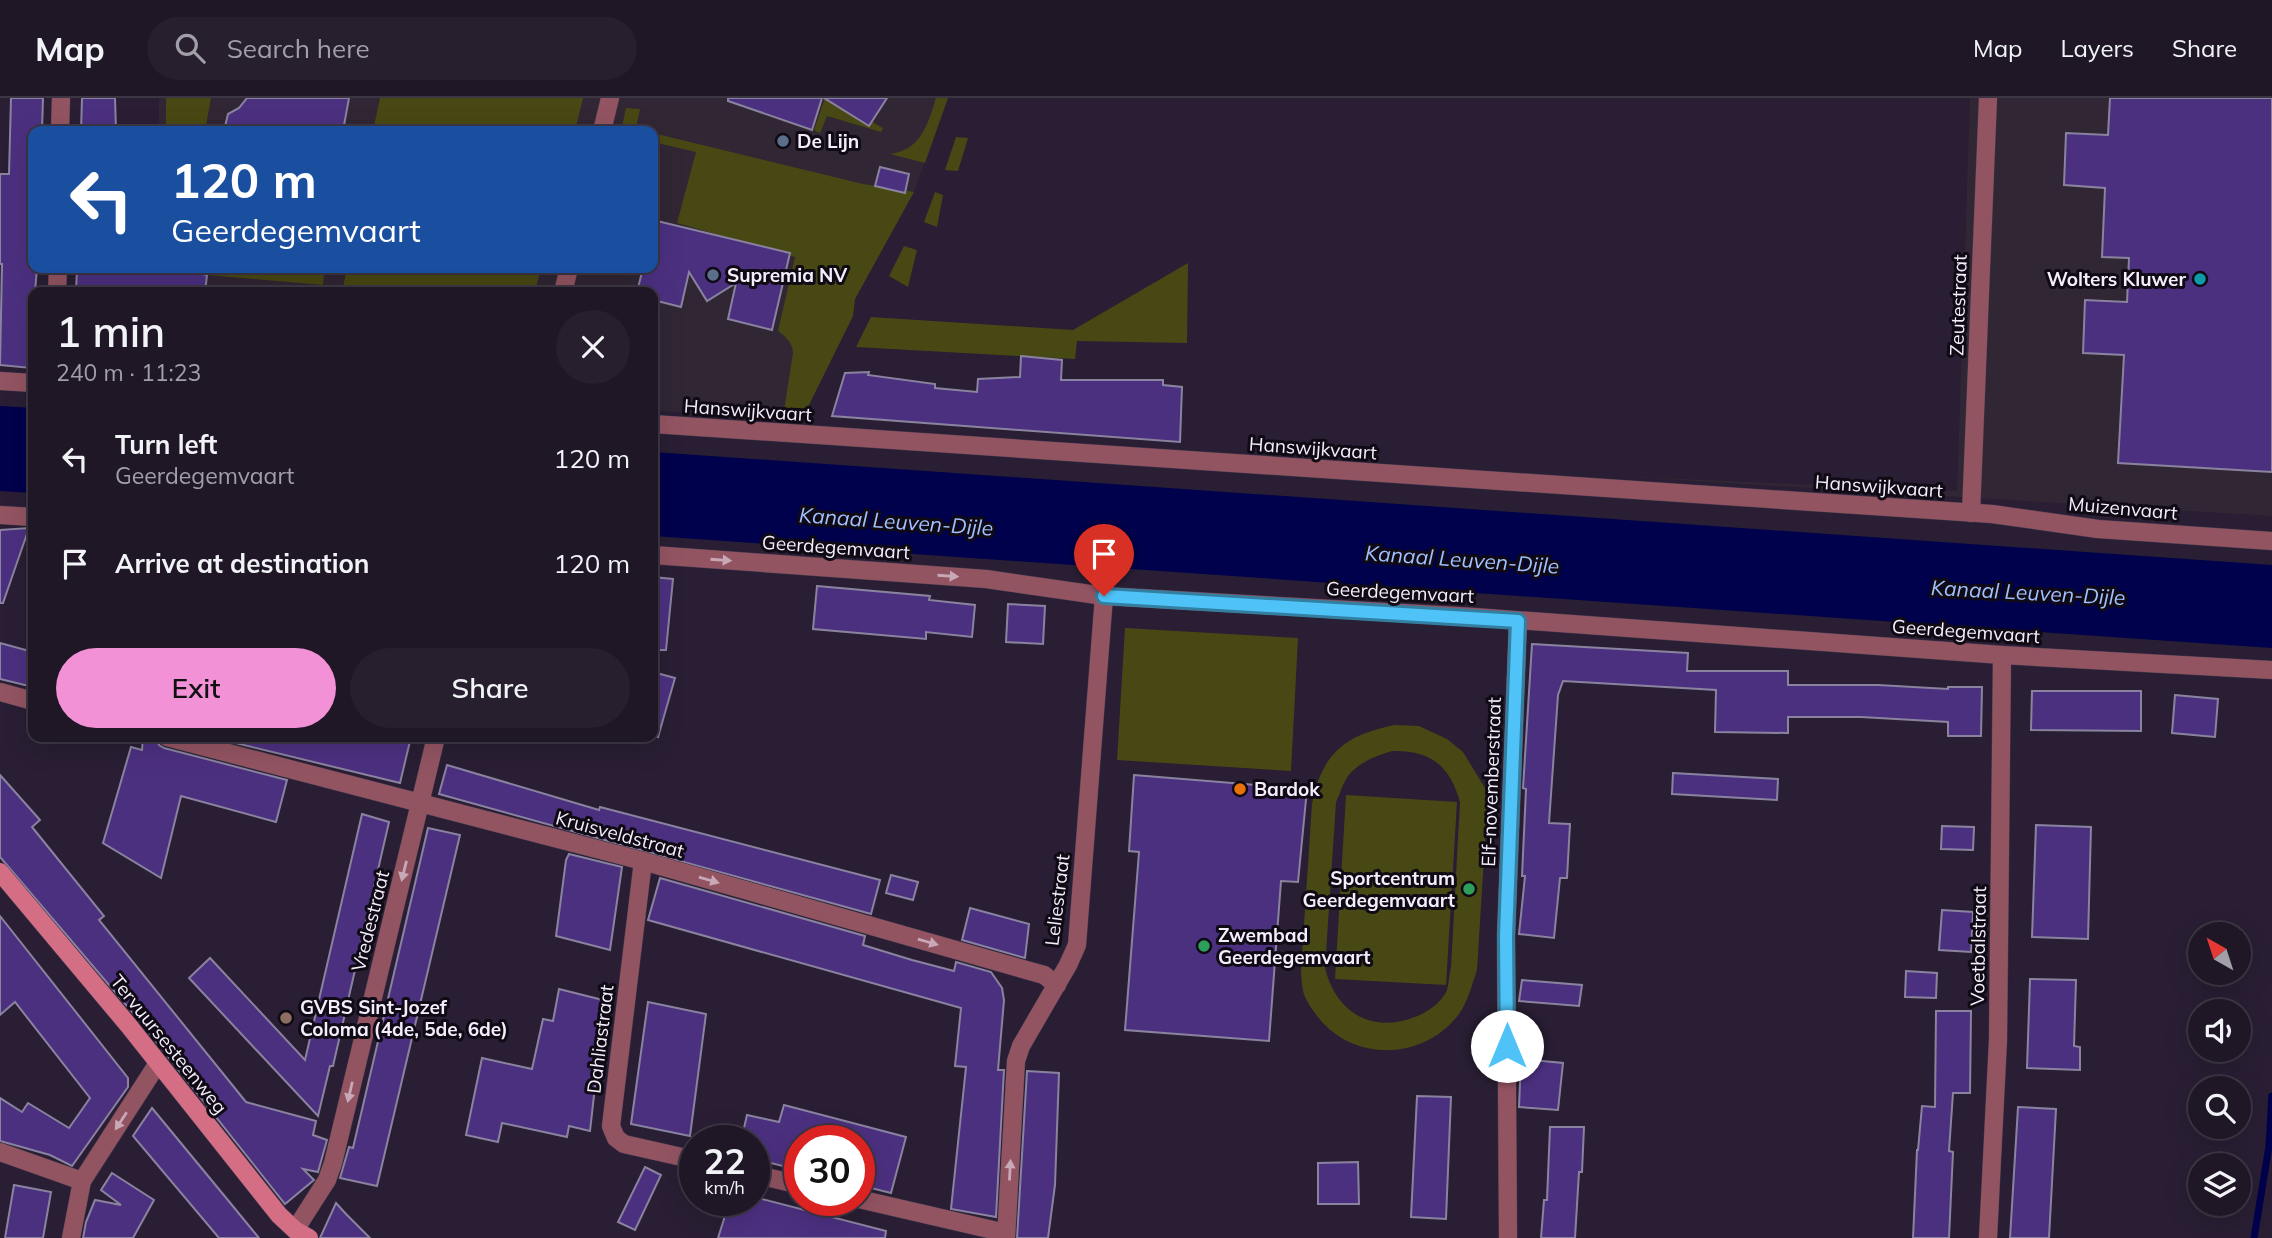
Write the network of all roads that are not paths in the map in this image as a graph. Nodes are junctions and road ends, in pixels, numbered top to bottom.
1 (61, 98) edge
2 (610, 98) edge
3 (1988, 98) edge
4 (60, 126) edge
5 (603, 126) edge
6 (0, 381) edge
7 (28, 383) edge
8 (658, 424) edge
9 (1971, 513) junction
10 (0, 515) edge
11 (28, 517) edge
12 (2272, 541) edge
13 (658, 555) edge
14 (1104, 596) junction
15 (1518, 621) junction
16 (2002, 655) junction
17 (2272, 670) edge
18 (0, 692) edge
19 (28, 700) edge
20 (186, 742) edge
21 (435, 742) edge
22 (420, 804) junction
23 (643, 861) junction
24 (0, 872) edge
25 (1057, 985) junction
26 (158, 1063) junction
27 (0, 1152) edge
28 (679, 1156) edge
29 (82, 1181) junction
30 (875, 1203) edge
31 (302, 1234) edge
32 (1006, 1236) edge
33 (71, 1238) edge
34 (1508, 1238) edge
35 (1988, 1238) edge

1 - 4 street
2 - 5 street
3 - 9 street, Zeutestraat
6 - 7 street
8 - 9 street, Hanswijkvaart
9 - 12 street, Muizenvaart
10 - 11 street
13 -> 14 street, Geerdegemvaart
14 - 15 street, Geerdegemvaart
14 - 25 street, Leliestraat
15 - 16 street, Geerdegemvaart
15 - 34 street, Elf-novemberstraat
16 - 17 street, Geerdegemvaart
16 - 35 street, Voetbalstraat
18 - 19 street
20 - 22 street, Kruisveldstraat
21 - 22 street, Vredestraat
22 - 23 street, Kruisveldstraat
22 -> 31 street, Vredestraat
23 -> 25 street, Kruisveldstraat
23 - 28 street, Dahliastraat
24 - 26 street, Tervuursesteenweg
32 -> 25 street, Leliestraat
26 -> 29 street
26 - 31 street, Tervuursesteenweg
27 - 29 street
29 - 33 street
30 - 32 street

